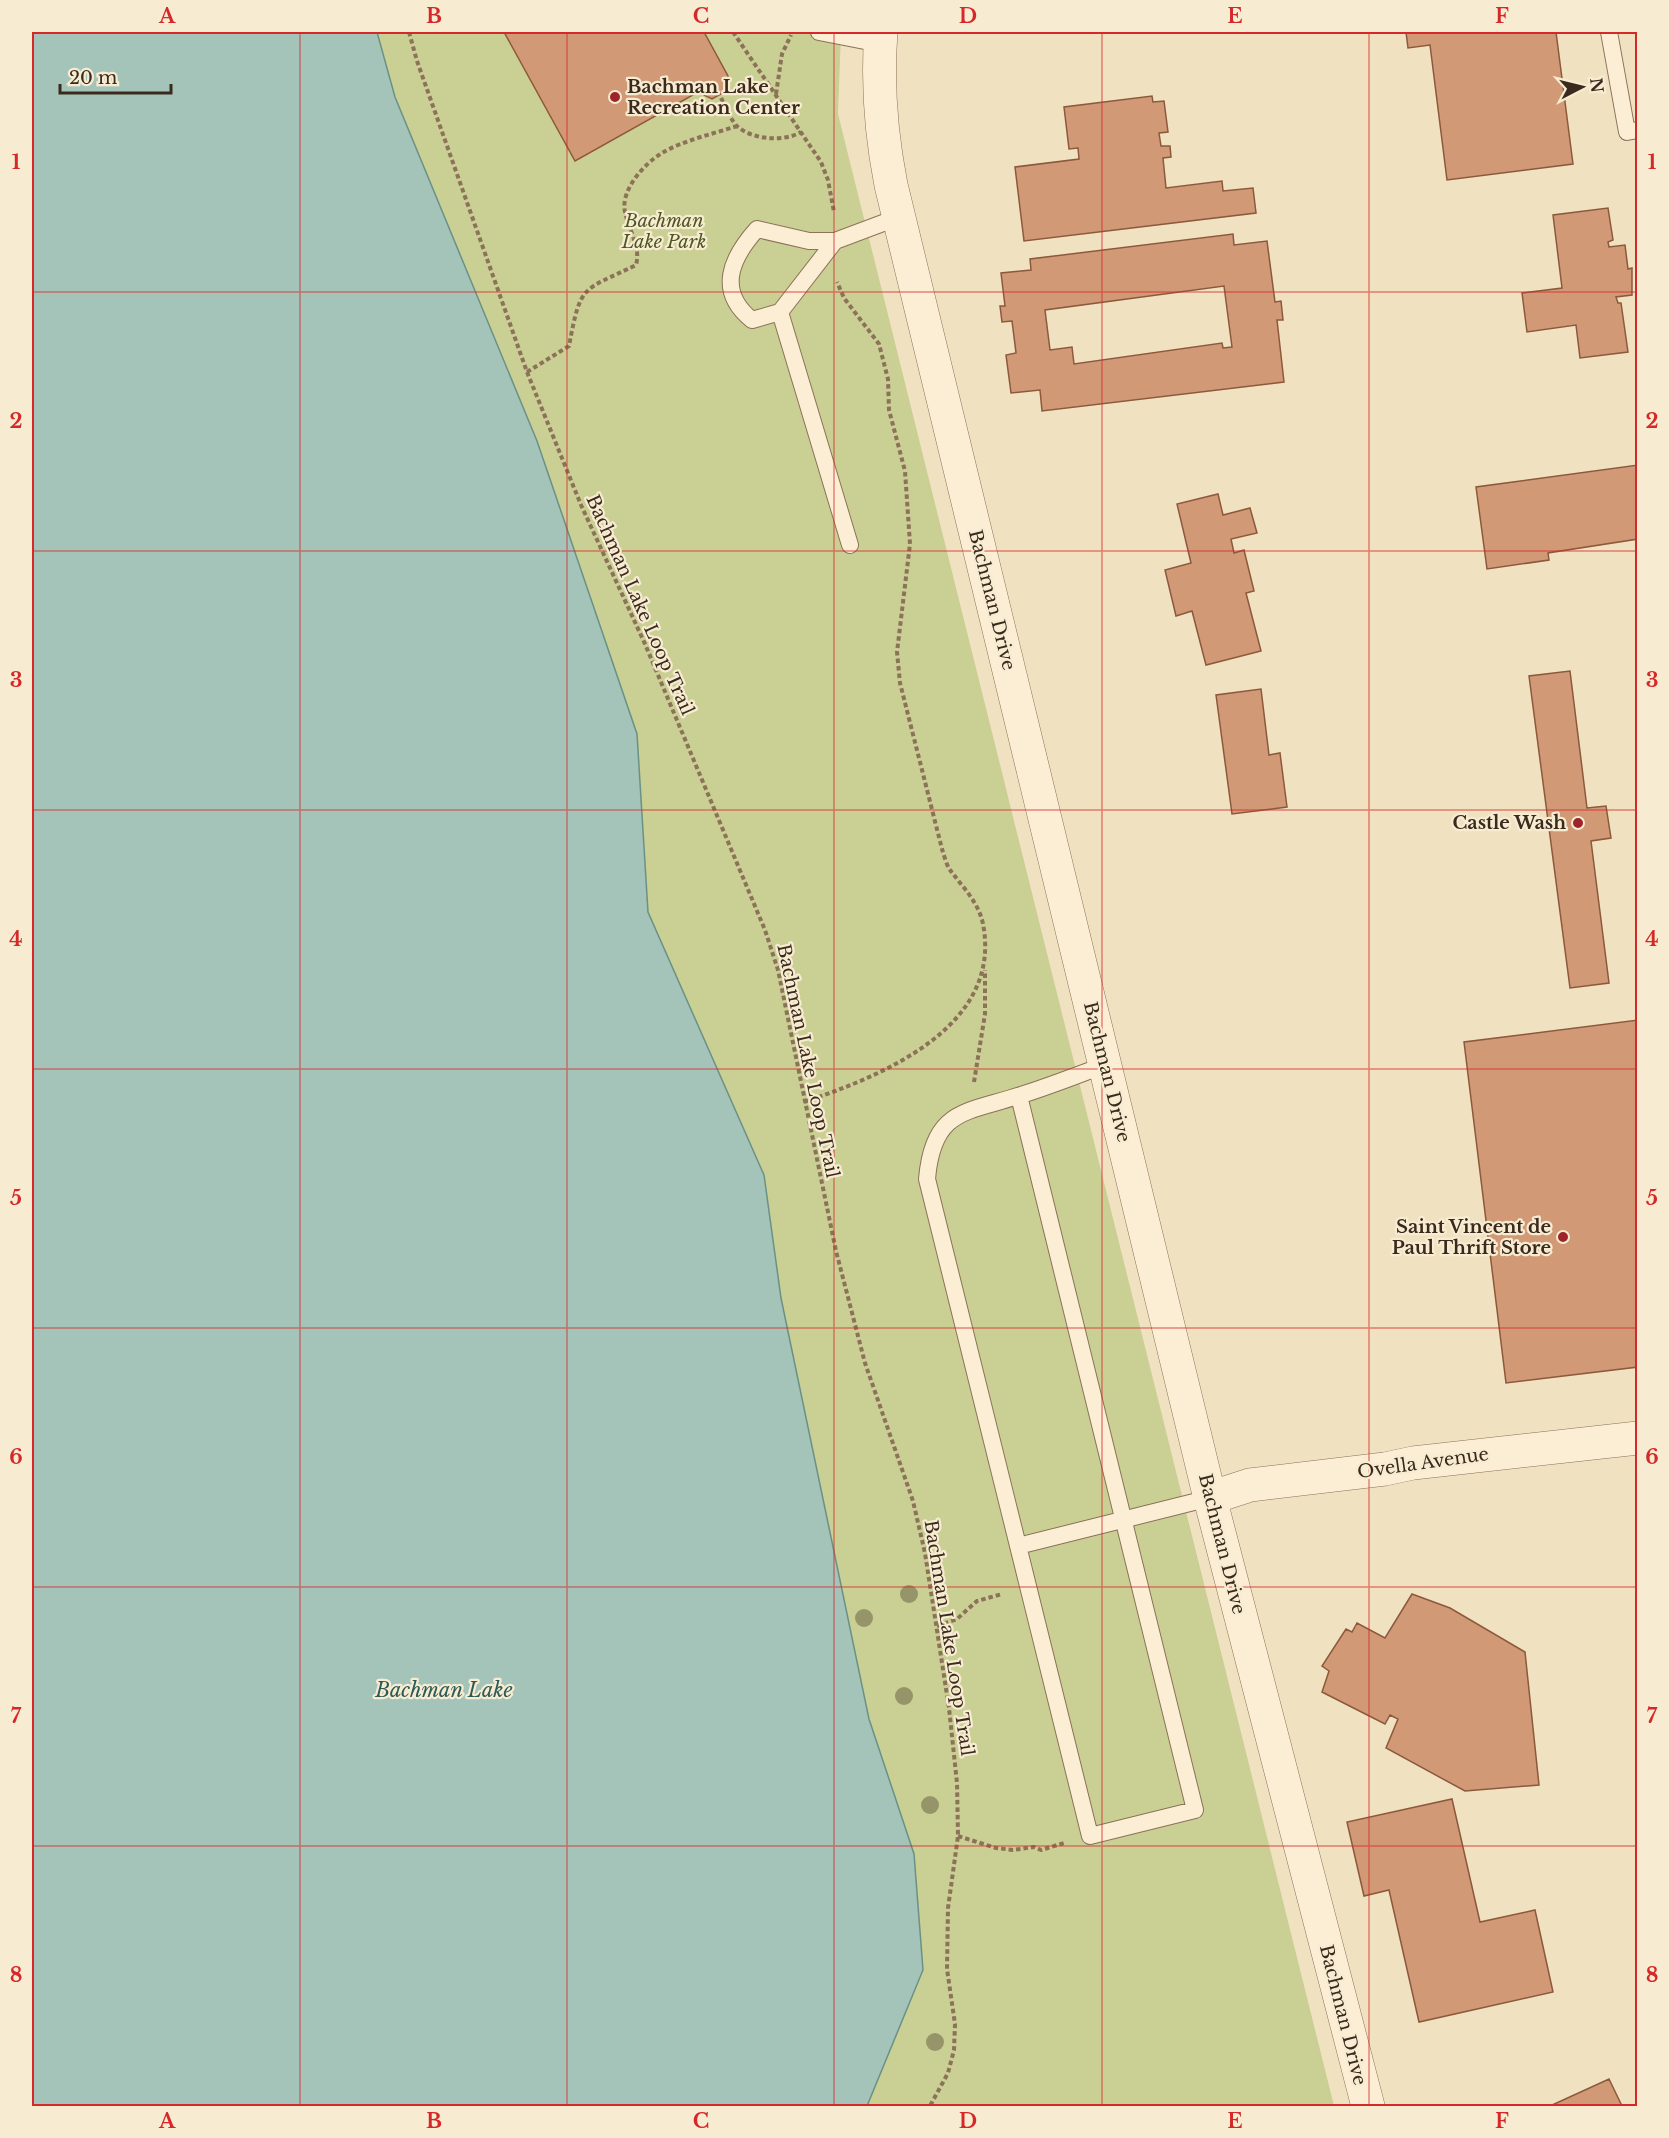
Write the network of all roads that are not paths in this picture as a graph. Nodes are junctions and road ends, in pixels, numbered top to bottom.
1 (819, 32) edge
2 (1609, 32) edge
3 (881, 38) edge
4 (1638, 130) edge
5 (899, 217) junction
6 (835, 241) junction
7 (780, 312) junction
8 (850, 544) dead end
9 (1105, 1065) junction
10 (1019, 1096) junction
11 (1638, 1437) edge
12 (1210, 1498) junction
13 (1124, 1520) junction
14 (1018, 1546) junction
15 (1368, 2106) edge

1 - 3 lane
2 - 4 lane
3 - 5 street, Bachman Drive
5 - 6 lane
5 - 9 street, Bachman Drive
6 - 7 lane
6 - 7 lane
7 - 8 lane
9 - 10 lane
9 - 12 street, Bachman Drive
10 - 13 lane
10 - 14 lane
11 - 12 street, Ovella Avenue
12 - 13 lane
12 - 15 street, Bachman Drive
13 - 14 lane
13 - 14 lane

